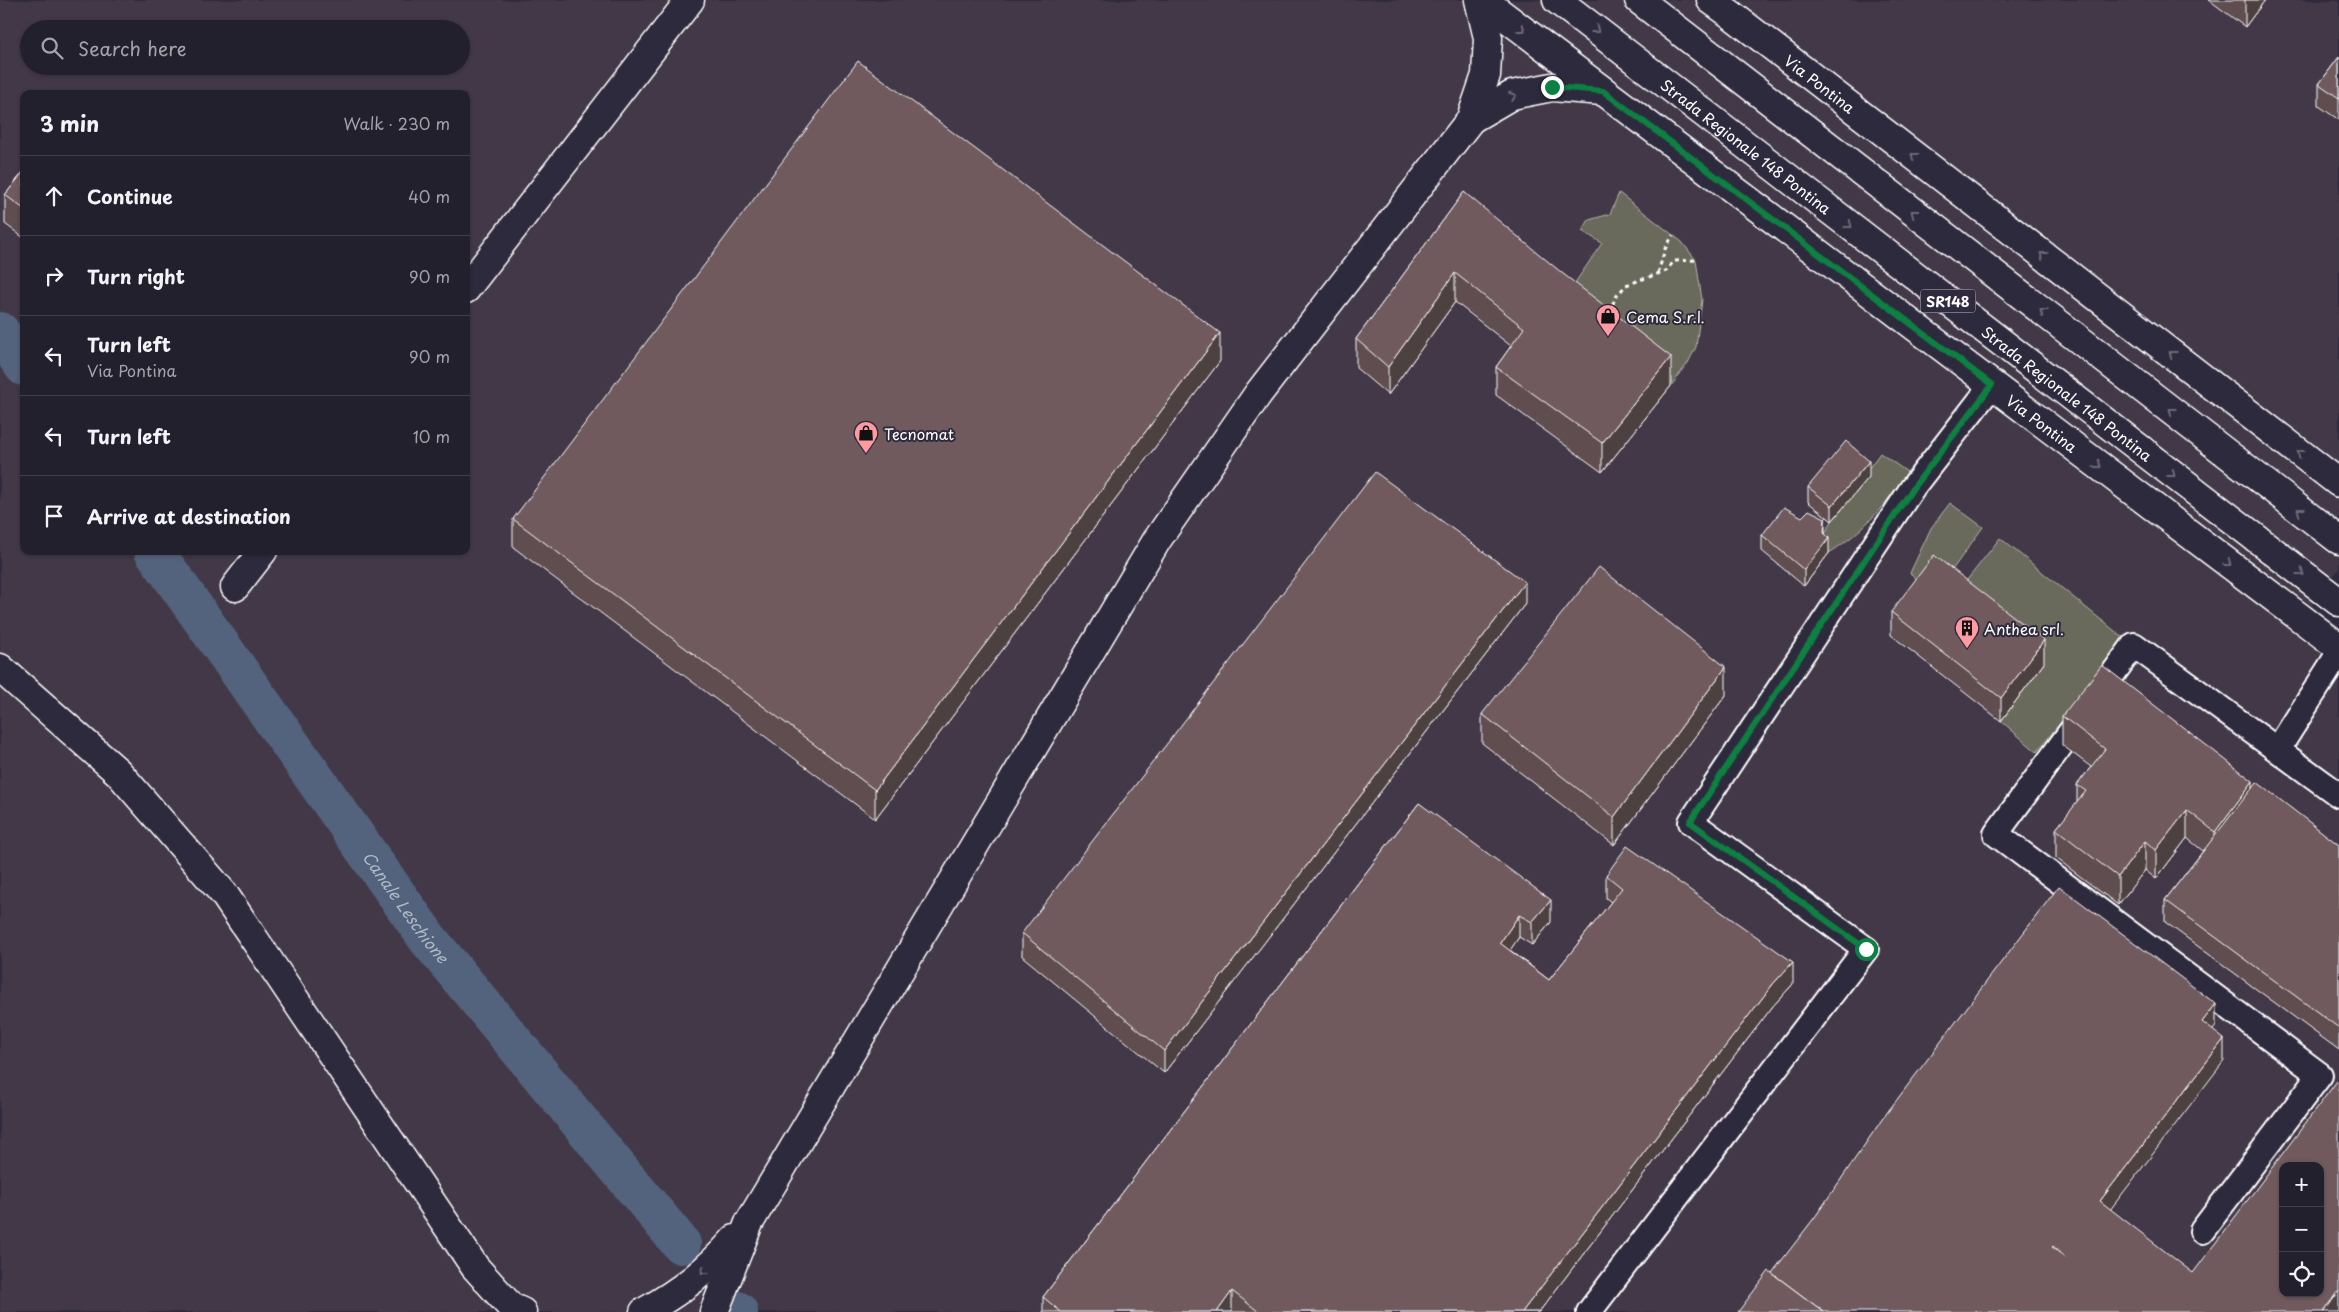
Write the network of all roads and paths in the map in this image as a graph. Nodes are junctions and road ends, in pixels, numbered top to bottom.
1 (690, 0) edge
2 (1481, 0) edge
3 (1557, 0) edge
4 (1639, 0) edge
5 (1726, 4) edge
6 (1603, 91) junction
7 (1471, 119) junction
8 (1673, 235) dead end
9 (1696, 260) dead end
10 (1658, 274) junction
11 (470, 283) edge
12 (1606, 317) edge
13 (1992, 385) junction
14 (2337, 478) edge
15 (2339, 540) edge
16 (260, 555) edge
17 (235, 588) dead end
18 (2339, 602) edge
19 (2339, 647) edge
20 (2339, 652) edge
21 (0, 668) edge
22 (2278, 749) junction
23 (2339, 794) edge
24 (749, 1223) junction
25 (2202, 1231) dead end
26 (475, 1267) junction
27 (495, 1312) edge
28 (522, 1312) edge
29 (644, 1312) edge
30 (714, 1312) edge
31 (1588, 1312) edge

1 - 11 main road
2 -> 6 main road, Via Pontina
2 - 7 main road
3 -> 18 main road, Strada Regionale 148 Pontina / SR148
15 -> 4 main road
14 -> 5 main road, Via Pontina
7 -> 6 main road
6 - 13 main road, Via Pontina
7 - 24 main road
8 - 10 path
9 - 10 path
10 - 12 path
13 -> 19 main road, Via Pontina
13 - 31 lane
16 - 17 main road
20 - 22 lane
21 - 26 main road
22 - 23 lane
22 - 25 lane
24 -> 29 main road
24 - 30 main road
26 - 27 main road
26 - 28 main road

